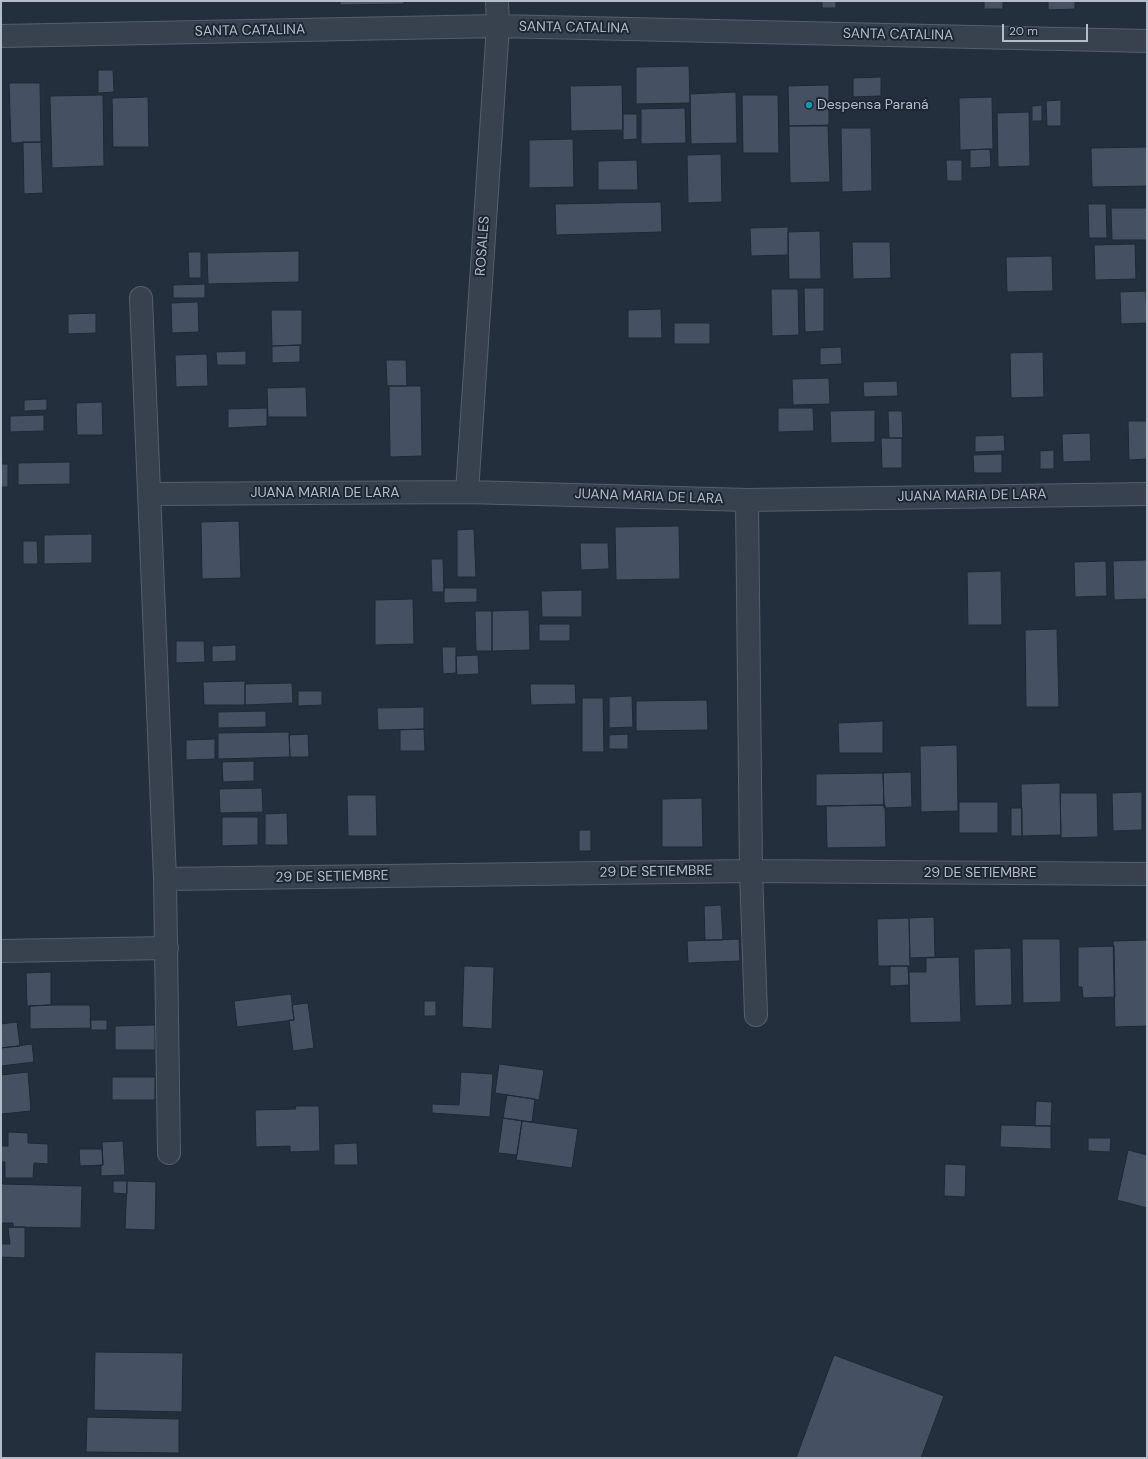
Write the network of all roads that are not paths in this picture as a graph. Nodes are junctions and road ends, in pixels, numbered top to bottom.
1 (497, 1) edge
2 (498, 26) junction
3 (1, 36) edge
4 (1147, 41) edge
5 (141, 298) dead end
6 (467, 492) junction
7 (150, 494) junction
8 (1147, 494) edge
9 (747, 500) junction
10 (751, 871) junction
11 (1147, 874) edge
12 (165, 879) junction
13 (167, 948) junction
14 (1, 951) edge
15 (756, 1015) dead end
16 (169, 1153) dead end

1 - 2 street, ROSALES
2 - 3 street, SANTA CATALINA
2 - 4 street, SANTA CATALINA
2 - 6 street, ROSALES
5 - 7 street
6 - 7 street, JUANA MARIA DE LARA
6 - 9 street, JUANA MARIA DE LARA
7 - 12 street
8 - 9 street, JUANA MARIA DE LARA
9 - 10 street
10 - 11 street, 29 DE SETIEMBRE
10 - 12 street, 29 DE SETIEMBRE
10 - 15 street
12 - 13 street
13 - 14 street
13 - 16 street

